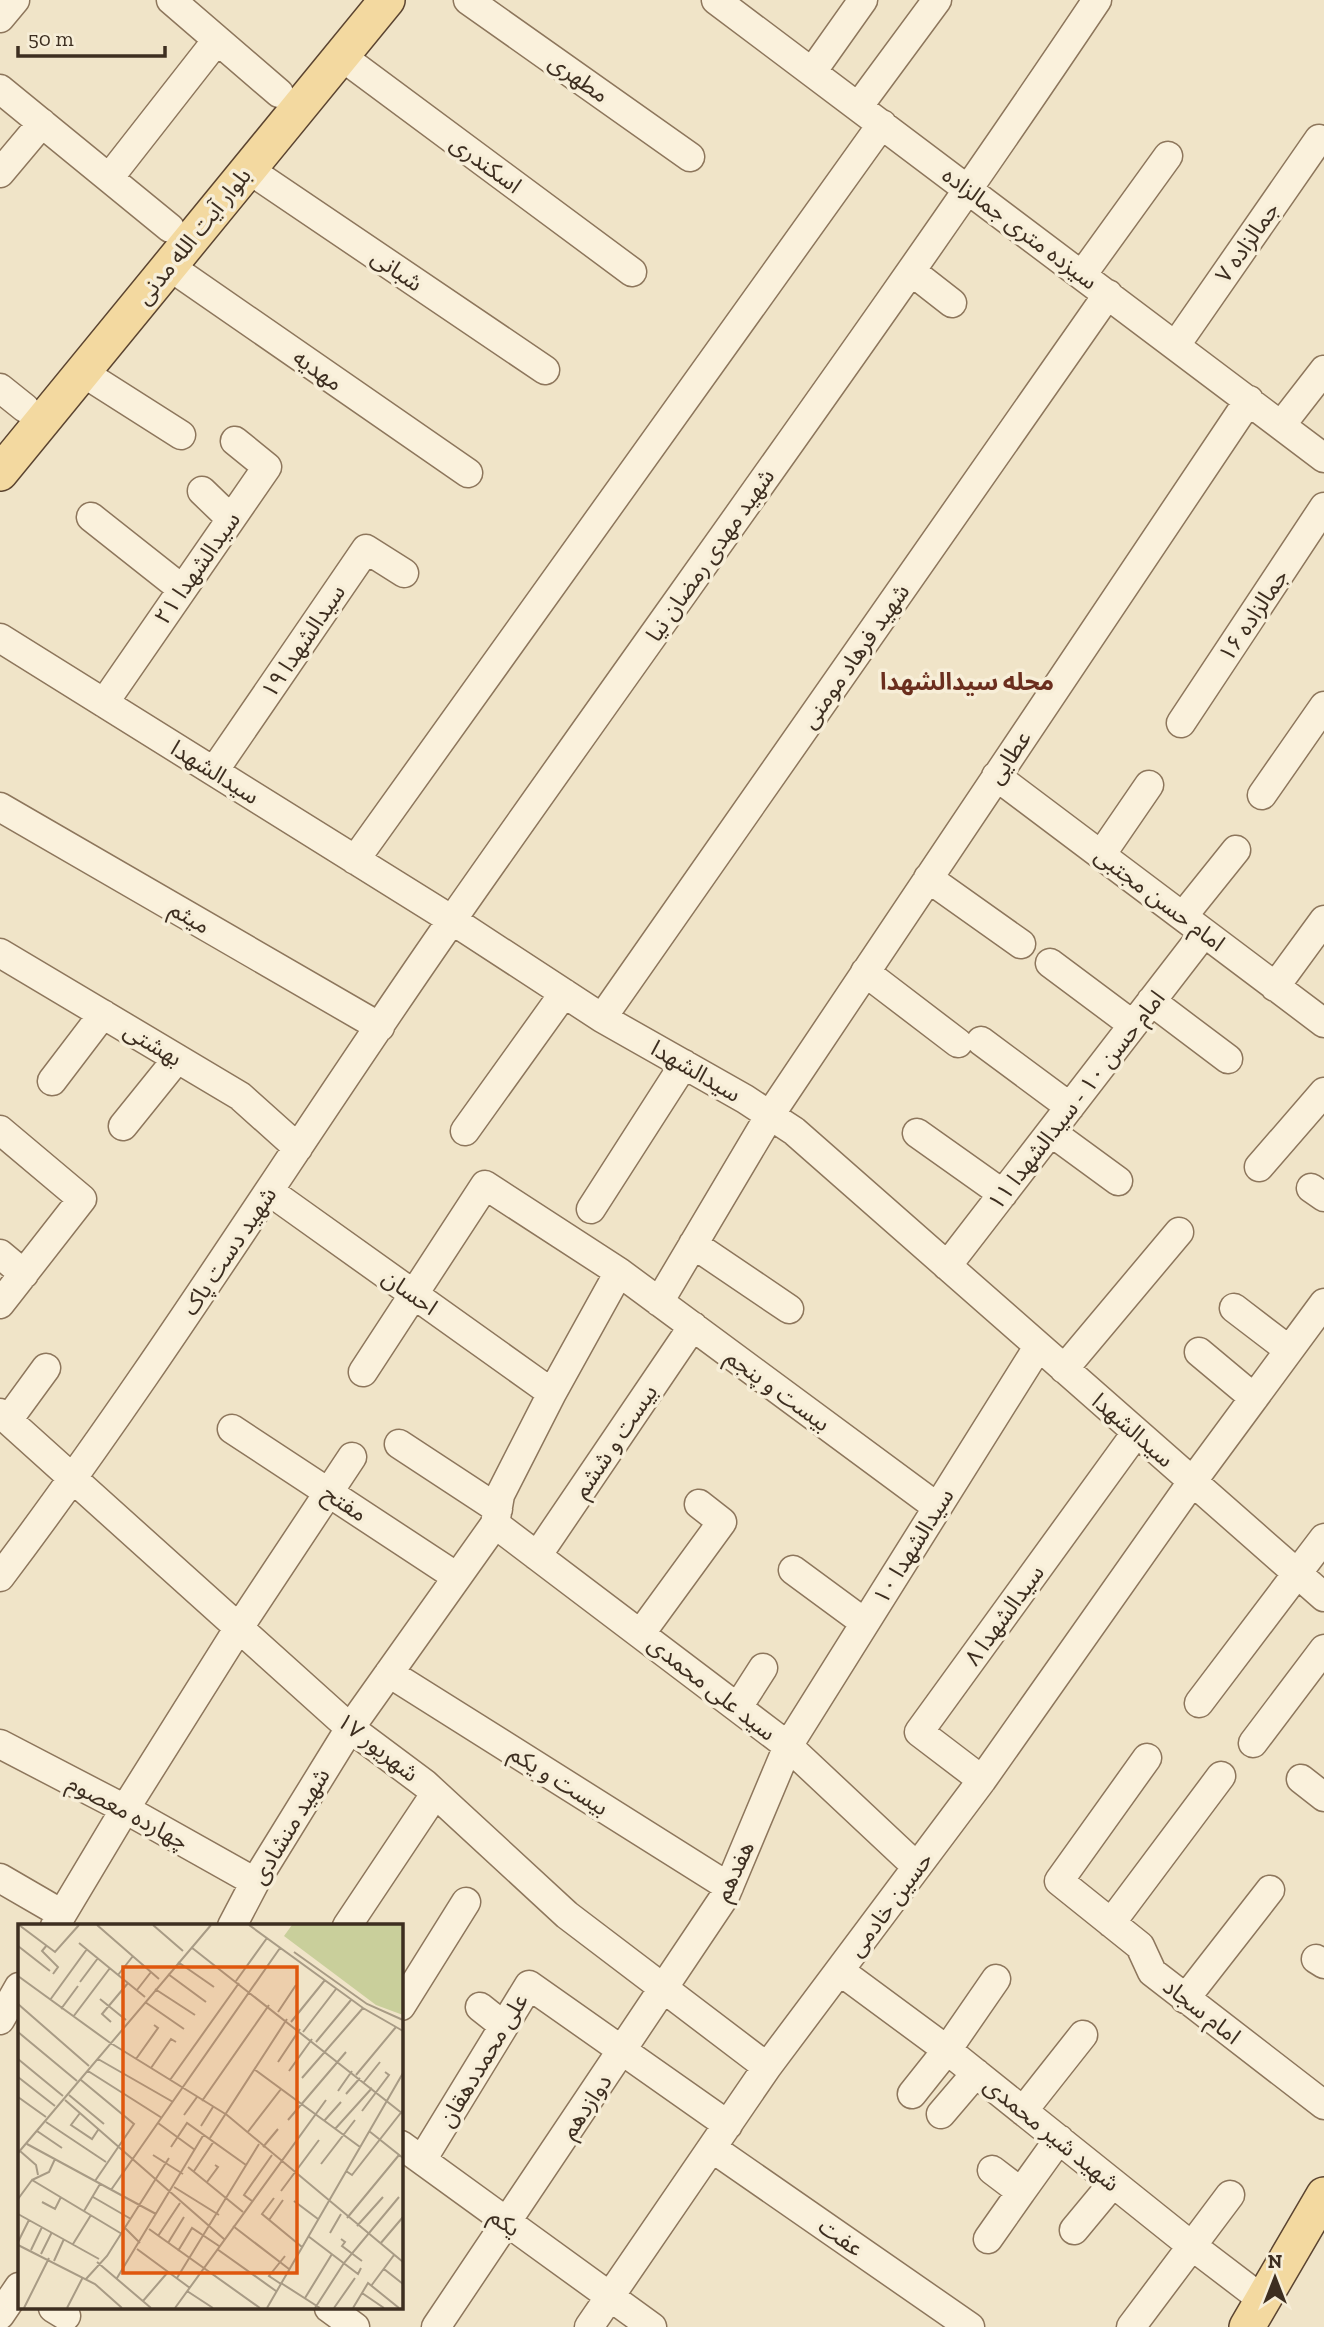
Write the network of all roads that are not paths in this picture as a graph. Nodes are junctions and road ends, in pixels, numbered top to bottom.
1 (15, 0) edge
2 (358, 0) edge
3 (387, 0) edge
4 (468, 0) edge
5 (716, 0) edge
6 (863, 0) edge
7 (937, 0) edge
8 (1097, 0) edge
9 (177, 2) edge
10 (0, 18) edge
11 (217, 40) junction
12 (341, 56) junction
13 (812, 72) junction
14 (0, 89) edge
15 (279, 93) junction
16 (858, 107) junction
17 (42, 123) junction
18 (881, 124) junction
19 (1319, 139) dead end
20 (1168, 156) dead end
21 (690, 157) dead end
22 (248, 169) junction
23 (0, 173) edge
24 (109, 178) junction
25 (969, 190) junction
26 (170, 228) junction
27 (169, 266) junction
28 (911, 271) junction
29 (632, 272) dead end
30 (1082, 275) junction
31 (1108, 294) junction
32 (952, 303) dead end
33 (1176, 345) junction
34 (545, 370) dead end
35 (1324, 370) edge
36 (82, 372) junction
37 (12, 398) edge
38 (1249, 400) junction
39 (1282, 424) junction
40 (181, 435) dead end
41 (0, 439) edge
42 (235, 441) dead end
43 (1324, 458) edge
44 (0, 473) edge
45 (468, 473) dead end
46 (202, 491) dead end
47 (1324, 508) edge
48 (91, 517) dead end
49 (231, 519) junction
50 (404, 573) dead end
51 (182, 589) junction
52 (0, 638) edge
53 (104, 703) junction
54 (1324, 706) edge
55 (1181, 723) dead end
56 (214, 772) junction
57 (996, 776) junction
58 (1149, 785) dead end
59 (1262, 795) dead end
60 (0, 807) edge
61 (1236, 850) dead end
62 (1101, 855) junction
63 (355, 860) junction
64 (928, 878) junction
65 (452, 920) junction
66 (1324, 920) edge
67 (1193, 925) junction
68 (1021, 944) dead end
69 (0, 953) edge
70 (1050, 962) dead end
71 (865, 972) junction
72 (1275, 986) junction
73 (564, 993) junction
74 (1151, 1002) junction
75 (103, 1014) junction
76 (602, 1018) junction
77 (1324, 1023) edge
78 (1133, 1025) junction
79 (380, 1027) junction
80 (177, 1059) junction
81 (1228, 1059) dead end
82 (684, 1064) junction
83 (52, 1081) dead end
84 (1324, 1092) edge
85 (1070, 1107) junction
86 (769, 1115) junction
87 (123, 1126) dead end
88 (0, 1130) edge
89 (466, 1131) dead end
90 (1051, 1132) junction
91 (917, 1133) dead end
92 (298, 1148) junction
93 (1259, 1167) dead end
94 (1118, 1181) dead end
95 (268, 1192) junction
96 (1003, 1194) junction
97 (591, 1209) dead end
98 (1179, 1232) dead end
99 (693, 1244) junction
100 (0, 1254) edge
101 (947, 1266) junction
102 (619, 1272) junction
103 (24, 1273) junction
104 (414, 1295) junction
105 (659, 1302) junction
106 (1324, 1303) edge
107 (0, 1304) edge
108 (1234, 1308) dead end
109 (789, 1309) dead end
110 (693, 1326) junction
111 (1038, 1346) junction
112 (1289, 1350) junction
113 (1199, 1352) dead end
114 (46, 1368) dead end
115 (1064, 1369) junction
116 (363, 1372) dead end
117 (552, 1393) junction
118 (1254, 1398) junction
119 (4, 1416) edge
120 (232, 1429) dead end
121 (1136, 1433) junction
122 (399, 1444) dead end
123 (352, 1457) dead end
124 (74, 1479) junction
125 (1192, 1482) junction
126 (329, 1493) junction
127 (699, 1504) dead end
128 (937, 1507) junction
129 (496, 1516) junction
130 (1324, 1538) edge
131 (537, 1556) junction
132 (793, 1570) dead end
133 (1297, 1573) junction
134 (0, 1577) edge
135 (457, 1577) junction
136 (1324, 1597) edge
137 (865, 1623) junction
138 (238, 1629) junction
139 (641, 1633) junction
140 (1324, 1649) edge
141 (763, 1668) dead end
142 (388, 1673) junction
143 (1199, 1703) dead end
144 (738, 1707) junction
145 (350, 1728) junction
146 (0, 1744) edge
147 (1253, 1744) dead end
148 (788, 1746) junction
149 (1147, 1758) dead end
150 (1221, 1776) dead end
151 (982, 1780) junction
152 (1301, 1780) dead end
153 (435, 1794) junction
154 (1324, 1797) edge
155 (125, 1809) junction
156 (917, 1867) junction
157 (0, 1878) edge
158 (255, 1882) junction
159 (729, 1887) junction
160 (1270, 1890) dead end
161 (466, 1902) dead end
162 (59, 1920) edge
163 (1111, 1923) junction
164 (233, 1924) edge
165 (348, 1924) edge
166 (840, 1971) junction
167 (996, 1979) dead end
168 (664, 1988) junction
169 (18, 1991) edge
170 (1185, 1999) junction
171 (402, 2004) edge
172 (480, 2007) dead end
173 (0, 2020) edge
174 (504, 2026) junction
175 (1083, 2035) dead end
176 (623, 2049) junction
177 (947, 2050) junction
178 (767, 2067) junction
179 (976, 2073) junction
180 (912, 2094) dead end
181 (1324, 2105) edge
182 (1023, 2111) junction
183 (941, 2113) dead end
184 (720, 2136) junction
185 (1059, 2140) junction
186 (411, 2152) edge
187 (992, 2170) dead end
188 (1112, 2183) junction
189 (1021, 2192) junction
190 (1230, 2195) dead end
191 (1324, 2195) edge
192 (508, 2223) junction
193 (1074, 2230) dead end
194 (988, 2239) dead end
195 (1191, 2246) junction
196 (18, 2288) edge
197 (610, 2298) junction
198 (1255, 2314) edge
199 (0, 2315) edge
200 (436, 2327) edge
201 (589, 2327) edge
202 (652, 2327) edge
203 (970, 2327) edge
204 (1131, 2327) edge

1 - 10 street
2 - 15 main road, بلوار آیت الله مدنی
3 - 12 main road, بلوار آیت الله مدنی
4 - 21 street, مطهری
5 - 13 street, سیزده متری جمالزاده
6 - 13 street
7 - 16 street
8 - 25 street, شهید مهدی رمضان نیا
9 - 11 street
11 - 15 street
11 - 24 street
12 - 22 main road, بلوار آیت الله مدنی
12 - 29 street, اسکندری
13 - 16 street, سیزده متری جمالزاده
14 - 17 street
15 - 26 main road, بلوار آیت الله مدنی
16 - 18 street, سیزده متری جمالزاده
17 - 23 street
17 - 24 street
18 - 25 street, سیزده متری جمالزاده
18 - 63 street
19 - 33 street, جمالزاده ۷
20 - 30 street
22 - 27 main road, بلوار آیت الله مدنی
22 - 34 street, شبانی
24 - 26 street
25 - 28 street, شهید مهدی رمضان نیا
25 - 30 street, سیزده متری جمالزاده
26 - 37 main road, بلوار آیت الله مدنی
27 - 36 main road, بلوار آیت الله مدنی
27 - 45 street, مهدیه
28 - 32 street
28 - 65 street, شهید مهدی رمضان نیا
30 - 31 street, سیزده متری جمالزاده
31 - 33 street, سیزده متری جمالزاده
31 - 76 street, شهید فرهاد مومنی
33 - 38 street, سیزده متری جمالزاده
35 - 39 street
36 - 40 street
36 - 44 main road, بلوار آیت الله مدنی
37 - 41 main road, بلوار آیت الله مدنی
38 - 39 street, سیزده متری جمالزاده
38 - 57 street, عطایی
39 - 43 street, سیزده متری جمالزاده
42 - 49 street, سیدالشهدا ۲۱
46 - 49 street
47 - 55 street, جمالزاده ۱۶
48 - 51 street
49 - 51 street, سیدالشهدا ۲۱
50 - 56 street, سیدالشهدا ۱۹
51 - 53 street, سیدالشهدا ۲۱
52 - 53 street, سیدالشهدا
53 - 56 street, سیدالشهدا
54 - 59 street
56 - 63 street, سیدالشهدا
57 - 62 street, امام حسن مجتبی
57 - 64 street, عطایی
58 - 62 street
60 - 79 street, میثم
61 - 67 street, امام حسن ۱۰ - سیدالشهدا ۱۱
62 - 67 street, امام حسن مجتبی
63 - 65 street, سیدالشهدا
64 - 68 street
64 - 71 street, عطایی
65 - 73 street, سیدالشهدا
65 - 79 street, شهید دست پاک
66 - 72 street
67 - 72 street, امام حسن مجتبی
67 - 74 street, امام حسن ۱۰ - سیدالشهدا ۱۱
69 - 75 street, بهشتی
70 - 78 street
71 - 85 street
71 - 86 street, عطایی
72 - 77 street, امام حسن مجتبی
73 - 76 street, سیدالشهدا
73 - 89 street
74 - 78 street, امام حسن ۱۰ - سیدالشهدا ۱۱
74 - 81 street
75 - 80 street, بهشتی
75 - 83 street
76 - 82 street, سیدالشهدا
78 - 85 street, امام حسن ۱۰ - سیدالشهدا ۱۱
79 - 92 street, شهید دست پاک
80 - 87 street
80 - 92 street, بهشتی
82 - 86 street, سیدالشهدا
82 - 97 street
84 - 93 street
85 - 90 street, امام حسن ۱۰ - سیدالشهدا ۱۱
86 - 99 street, عطایی
86 - 101 street, سیدالشهدا
88 - 103 street
90 - 94 street
90 - 96 street, امام حسن ۱۰ - سیدالشهدا ۱۱
91 - 96 street
92 - 95 street, شهید دست پاک
95 - 104 street, احسان
95 - 124 street, شهید دست پاک
96 - 101 street, امام حسن ۱۰ - سیدالشهدا ۱۱
98 - 115 street
99 - 105 street, عطایی
99 - 109 street
100 - 103 street
101 - 111 street, سیدالشهدا
102 - 104 street, بیست و پنجم
102 - 105 street, بیست و پنجم
102 - 117 street, شهید منشادی
103 - 107 street
104 - 116 street
104 - 117 street, احسان
105 - 110 street, بیست و پنجم
106 - 112 street, حسین خادمی
108 - 112 street
110 - 128 street, بیست و پنجم
110 - 131 street, بیست و ششم
111 - 115 street, سیدالشهدا
111 - 128 street, سیدالشهدا ۱۰
112 - 118 street, حسین خادمی
113 - 118 street
114 - 119 street
115 - 121 street, سیدالشهدا
117 - 129 street, شهید منشادی
118 - 125 street, حسین خادمی
119 - 124 street, ۱۷ شهریور
120 - 126 street, مفتح
121 - 125 street, سیدالشهدا
121 - 151 street, سیدالشهدا ۸
122 - 129 street, سید علی محمدی
123 - 126 street
124 - 134 street, شهید دست پاک
124 - 138 street, ۱۷ شهریور
125 - 133 street, سیدالشهدا
125 - 151 street, حسین خادمی
126 - 135 street, مفتح
126 - 138 street
127 - 139 street
128 - 137 street, سیدالشهدا ۱۰
129 - 131 street, سید علی محمدی
129 - 135 street, شهید منشادی
130 - 133 street
131 - 139 street, سید علی محمدی
132 - 137 street
133 - 136 street, سیدالشهدا
133 - 143 street
135 - 142 street, شهید منشادی
137 - 148 street, سیدالشهدا ۱۰
138 - 145 street, ۱۷ شهریور
138 - 155 street
139 - 144 street, سید علی محمدی
140 - 147 street
141 - 144 street
142 - 145 street, شهید منشادی
142 - 159 street, بیست و یکم
144 - 148 street, سید علی محمدی
145 - 153 street, ۱۷ شهریور
145 - 158 street, شهید منشادی
146 - 155 street, چهارده معصوم
148 - 156 street, سید علی محمدی
148 - 159 street, هفدهم
149 - 163 street, امام سجاد
150 - 163 street
151 - 156 street, حسین خادمی
152 - 154 street
153 - 165 street
153 - 168 street, ۱۷ شهریور
155 - 158 street, چهارده معصوم
155 - 162 street
156 - 166 street, حسین خادمی
157 - 162 street
158 - 164 street, شهید منشادی
159 - 168 street, هفدهم
160 - 170 street
161 - 171 street
163 - 170 street, امام سجاد
166 - 177 street, شهید شیر محمدی
166 - 178 street, حسین خادمی
167 - 177 street
168 - 176 street, دوازدهم
168 - 178 street, ۱۷ شهریور
169 - 173 street
170 - 181 street, امام سجاد
172 - 174 street
174 - 176 street, علی محمددهقان
174 - 186 street, علی محمددهقان
175 - 182 street
176 - 184 street, عفت
176 - 192 street, دوازدهم
177 - 179 street, شهید شیر محمدی
177 - 180 street
178 - 184 street, حسین خادمی
179 - 182 street, شهید شیر محمدی
179 - 183 street
182 - 185 street, شهید شیر محمدی
184 - 197 street, حسین خادمی
184 - 203 street, عفت
185 - 188 street, شهید شیر محمدی
185 - 189 street
186 - 192 street, یکم
187 - 189 street
188 - 193 street
188 - 195 street, شهید شیر محمدی
189 - 194 street
190 - 195 street
191 - 198 main road
192 - 197 street, یکم
192 - 200 street, دوازدهم
195 - 198 street, شهید شیر محمدی
195 - 204 street
196 - 199 street
197 - 201 street, حسین خادمی
197 - 202 street, یکم

